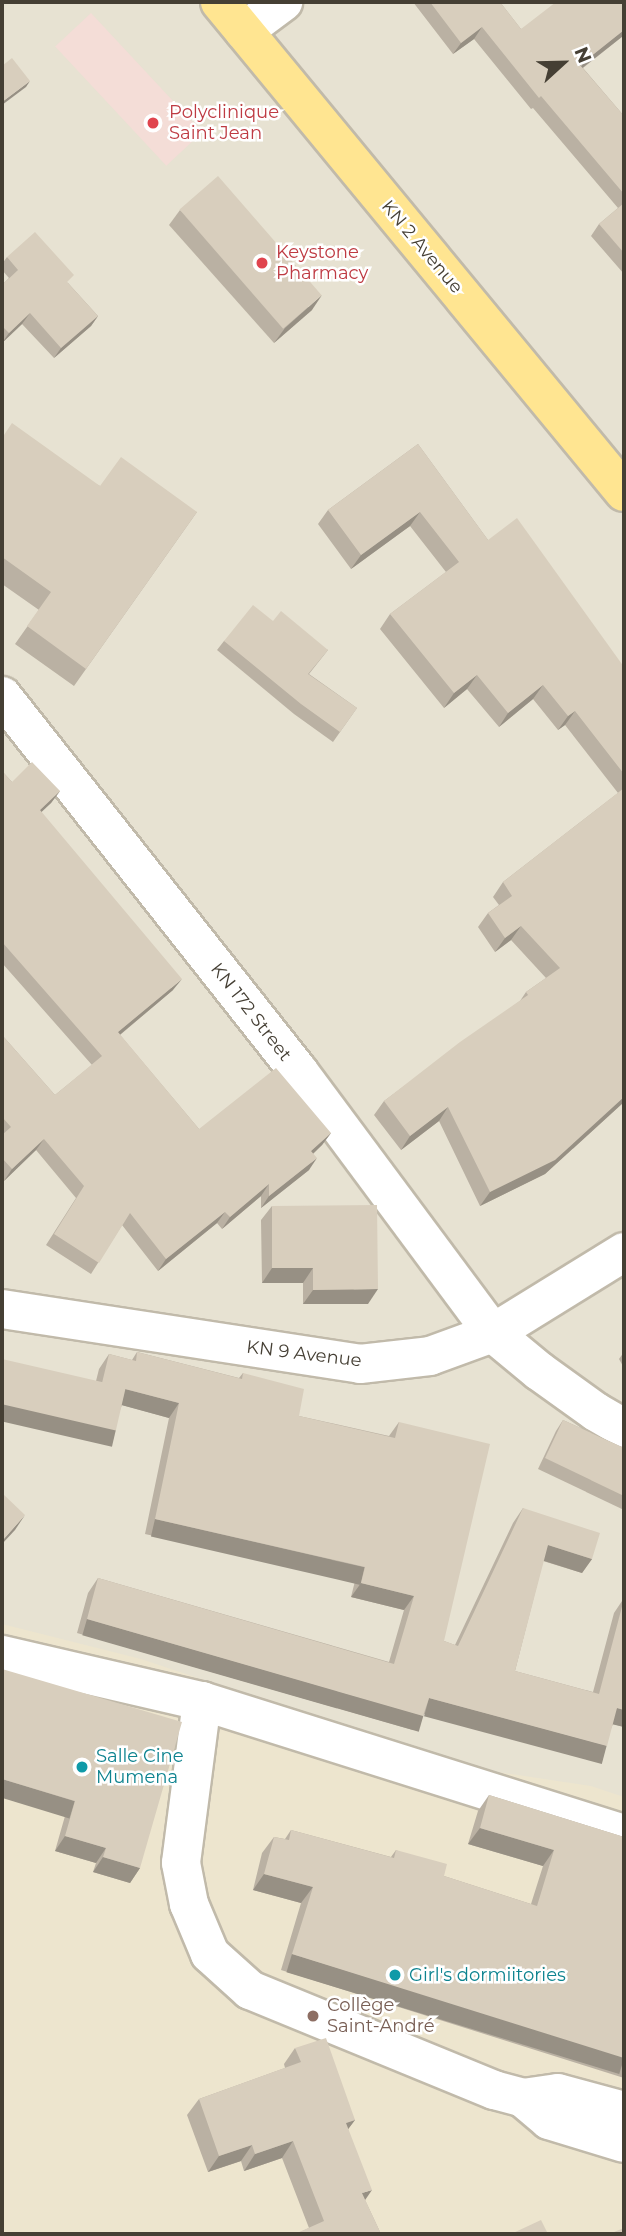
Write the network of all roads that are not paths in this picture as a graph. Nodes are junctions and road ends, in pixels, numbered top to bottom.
1 (220, 2) edge
2 (283, 2) edge
3 (244, 32) junction
4 (624, 492) edge
5 (2, 696) edge
6 (624, 1252) edge
7 (9, 1302) edge
8 (494, 1333) junction
9 (624, 1428) edge
10 (2, 1655) edge
11 (202, 1701) junction
12 (624, 1834) edge
13 (523, 2098) junction
14 (624, 2110) edge
15 (624, 2143) edge

1 - 3 main road, KN 2 Avenue
2 - 3 street
3 - 4 main road, KN 2 Avenue
5 - 8 street, KN 172 Street
6 - 8 street, KN 9 Avenue
7 - 8 street, KN 9 Avenue
8 - 9 street, KN 172 Street
10 - 11 street
11 - 12 street
11 - 13 street
13 - 14 street
13 - 15 street

